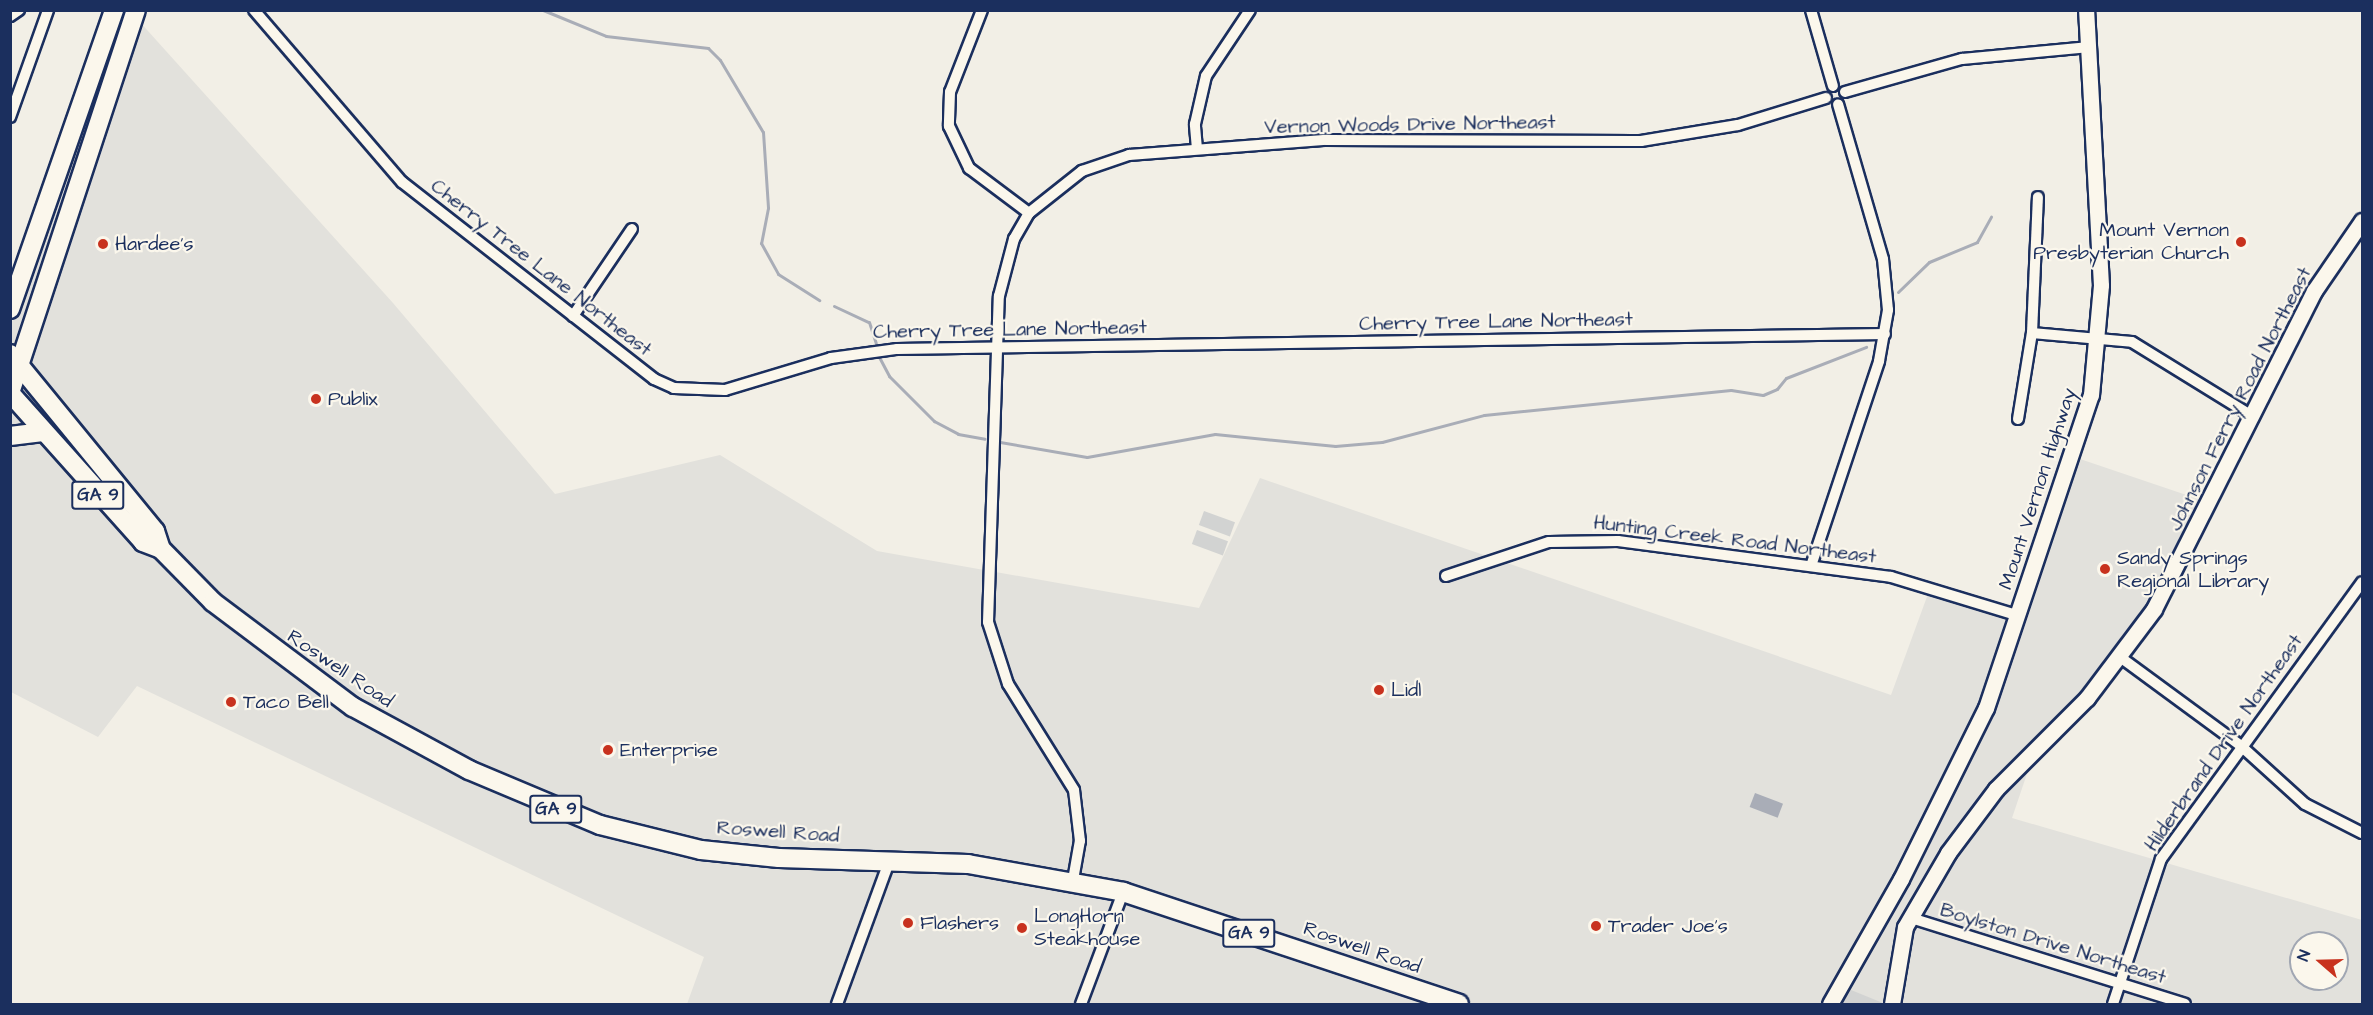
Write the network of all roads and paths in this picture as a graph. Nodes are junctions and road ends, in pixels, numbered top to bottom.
1 (20, 10) edge
2 (48, 10) edge
3 (114, 10) edge
4 (136, 10) edge
5 (254, 10) edge
6 (982, 10) edge
7 (1250, 10) edge
8 (1811, 10) edge
9 (2086, 10) edge
10 (10, 15) edge
11 (2089, 47) junction
12 (95, 63) junction
13 (1833, 86) junction
14 (1845, 92) junction
15 (1826, 98) junction
16 (1838, 104) junction
17 (10, 117) edge
18 (1197, 149) junction
19 (76, 192) junction
20 (2038, 197) dead end
21 (1029, 213) junction
22 (2362, 221) edge
23 (632, 229) dead end
24 (24, 268) junction
25 (10, 281) edge
26 (10, 309) edge
27 (573, 316) junction
28 (2032, 333) junction
29 (1885, 334) junction
30 (2099, 337) junction
31 (995, 347) junction
32 (12, 375) edge
33 (2252, 416) junction
34 (2018, 419) dead end
35 (43, 432) junction
36 (10, 436) edge
37 (161, 549) junction
38 (1810, 566) junction
39 (1446, 576) dead end
40 (2362, 582) edge
41 (2019, 616) junction
42 (2120, 657) junction
43 (2241, 746) junction
44 (2362, 833) edge
45 (890, 859) junction
46 (1072, 880) junction
47 (1123, 892) junction
48 (1911, 918) junction
49 (2119, 984) junction
50 (837, 1005) edge
51 (1081, 1005) edge
52 (1459, 1005) edge
53 (1830, 1005) edge
54 (1892, 1005) edge
55 (2113, 1005) edge
56 (2185, 1005) edge

1 - 10 street
2 - 17 street
3 - 12 main road
4 - 19 main road
5 - 27 street, Cherry Tree Lane Northeast
6 - 21 street
7 - 18 street
8 - 13 street
9 - 11 main road, Mount Vernon Highway
11 - 14 street
11 - 30 main road, Mount Vernon Highway
12 - 19 main road
12 - 24 main road
13 - 14 street
13 - 15 street
14 - 16 street
15 - 16 street
15 - 18 street, Vernon Woods Drive Northeast
16 - 29 street
18 - 21 street, Vernon Woods Drive Northeast
19 - 32 main road
20 - 28 street
21 - 31 street, Vernon Woods Drive Northeast
22 - 33 main road, Johnson Ferry Road Northeast
23 - 27 street
24 - 25 main road
24 - 26 main road
27 - 31 street, Cherry Tree Lane Northeast
28 - 30 street
28 - 34 street
29 - 31 street, Cherry Tree Lane Northeast
29 - 38 street
30 - 33 street
30 - 41 main road, Mount Vernon Highway
31 - 46 street, Vernon Woods Drive Northeast
32 - 35 main road, Roswell Road / GA 9
32 - 37 main road, Roswell Road / GA 9
33 - 42 main road, Johnson Ferry Road Northeast
35 - 36 main road
35 - 37 main road, Roswell Road / GA 9
37 - 45 main road, Roswell Road / GA 9
38 - 39 street, Hunting Creek Road Northeast
38 - 41 street, Hunting Creek Road Northeast
40 - 43 street, Hilderbrand Drive Northeast
41 - 53 main road, Mount Vernon Highway
42 - 43 street
42 - 48 main road, Johnson Ferry Road Northeast
43 - 44 street
43 - 49 street, Hilderbrand Drive Northeast
45 - 46 main road, Roswell Road / GA 9
45 - 50 street
46 - 47 main road, Roswell Road / GA 9
47 - 51 street
47 - 52 main road, Roswell Road / GA 9
48 - 49 street, Boylston Drive Northeast
48 - 54 main road
49 - 55 street, Hilderbrand Drive Northeast
49 - 56 street, Boylston Drive Northeast

